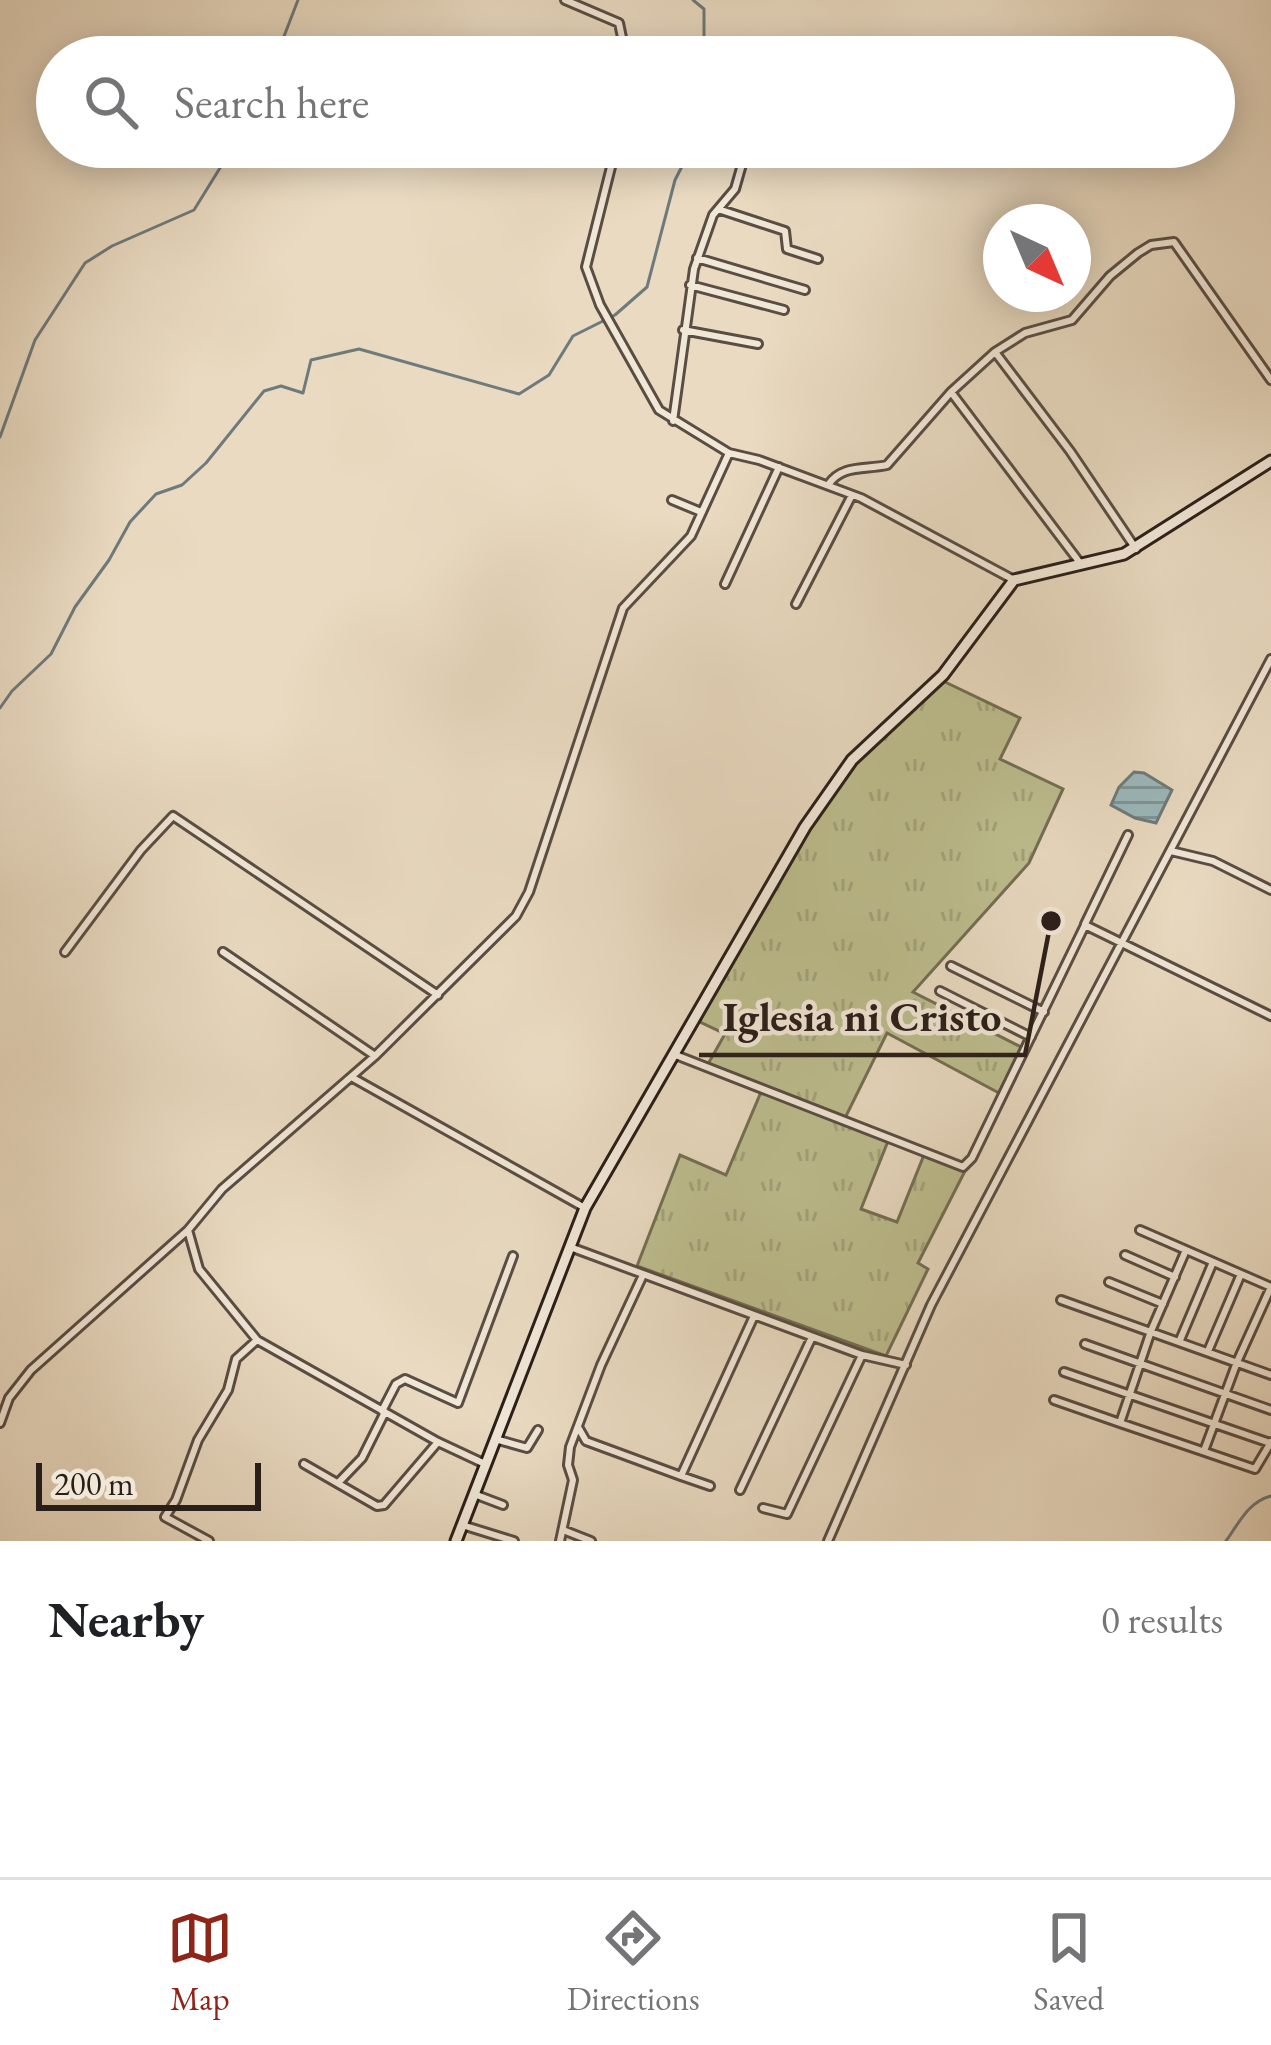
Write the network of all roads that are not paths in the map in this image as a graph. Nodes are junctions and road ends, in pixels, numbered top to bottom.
1 (565, 0) edge
2 (622, 36) edge
3 (610, 168) edge
4 (741, 168) edge
5 (718, 209) junction
6 (697, 258) junction
7 (818, 259) dead end
8 (690, 285) junction
9 (805, 290) dead end
10 (784, 310) dead end
11 (683, 330) junction
12 (758, 344) dead end
13 (995, 352) junction
14 (1271, 380) edge
15 (951, 392) junction
16 (673, 422) junction
17 (729, 454) junction
18 (1271, 461) edge
19 (779, 467) junction
20 (828, 485) junction
21 (852, 494) junction
22 (672, 500) dead end
23 (701, 512) junction
24 (1136, 549) junction
25 (1083, 566) junction
26 (1014, 580) junction
27 (724, 584) dead end
28 (796, 604) dead end
29 (1271, 659) edge
30 (1128, 836) dead end
31 (1171, 850) junction
32 (1271, 890) edge
33 (1085, 925) junction
34 (1122, 942) junction
35 (64, 952) dead end
36 (223, 952) dead end
37 (951, 966) dead end
38 (940, 991) dead end
39 (438, 995) junction
40 (1043, 1012) junction
41 (1271, 1016) edge
42 (1031, 1037) junction
43 (673, 1054) junction
44 (375, 1056) junction
45 (352, 1078) junction
46 (585, 1208) junction
47 (188, 1230) junction
48 (1140, 1230) dead end
49 (569, 1247) junction
50 (1186, 1250) junction
51 (513, 1256) dead end
52 (1125, 1256) dead end
53 (1214, 1262) junction
54 (1240, 1274) junction
55 (643, 1275) junction
56 (1175, 1276) junction
57 (1109, 1282) dead end
58 (1271, 1287) edge
59 (1061, 1300) dead end
60 (1163, 1304) junction
61 (754, 1316) junction
62 (1151, 1330) junction
63 (812, 1337) junction
64 (257, 1340) junction
65 (1180, 1340) junction
66 (1085, 1344) dead end
67 (1208, 1352) junction
68 (862, 1354) junction
69 (1271, 1358) edge
70 (1140, 1362) junction
71 (1237, 1362) junction
72 (906, 1365) junction
73 (1064, 1372) dead end
74 (1268, 1374) edge
75 (1226, 1393) junction
76 (1130, 1394) junction
77 (1054, 1400) dead end
78 (1271, 1410) edge
79 (383, 1412) junction
80 (0, 1423) edge
81 (1120, 1423) junction
82 (1214, 1423) junction
83 (578, 1426) junction
84 (538, 1430) dead end
85 (495, 1439) junction
86 (438, 1442) junction
87 (1270, 1442) edge
88 (1204, 1451) junction
89 (304, 1464) dead end
90 (486, 1464) junction
91 (680, 1476) junction
92 (338, 1484) junction
93 (710, 1486) dead end
94 (740, 1490) dead end
95 (474, 1494) junction
96 (503, 1504) dead end
97 (763, 1508) dead end
98 (462, 1525) junction
99 (563, 1530) junction
100 (209, 1541) edge
101 (456, 1541) edge
102 (514, 1541) edge
103 (560, 1541) edge
104 (591, 1541) edge
105 (828, 1541) edge

1 - 2 street
3 - 16 street
4 - 5 street
5 - 6 street
5 - 7 street
6 - 8 street
6 - 9 street
8 - 10 street
8 - 11 street
11 - 12 street
11 - 16 street
13 - 14 street
13 - 15 street
13 - 24 street
15 - 20 street
15 - 25 street
16 - 17 street
17 - 19 street
17 - 23 street
18 - 24 street
19 - 20 street
19 - 27 street
20 - 21 street
21 - 26 street
21 - 28 street
22 - 23 street
23 - 39 street
24 - 25 street
25 - 26 street
26 - 43 street
29 - 31 street
30 - 33 street
31 - 32 street
31 - 34 street
33 - 34 street
33 - 40 street
34 - 41 street
34 - 72 street
35 - 39 street
36 - 44 street
37 - 40 street
38 - 42 street
39 - 44 street
40 - 42 street
42 - 43 street
43 - 46 street
44 - 45 street
45 - 46 street
45 - 47 street
46 - 49 street
47 - 64 street
47 - 80 street
48 - 50 street
49 - 55 street
49 - 85 street
50 - 53 street
50 - 56 street
51 - 79 street
52 - 56 street
53 - 54 street
53 - 65 street
54 - 58 street
54 - 67 street
55 - 61 street
55 - 83 street
56 - 60 street
57 - 60 street
58 - 71 street
59 - 62 street
60 - 62 street
61 - 63 street
61 - 91 street
62 - 65 street
62 - 70 street
63 - 68 street
63 - 94 street
64 - 79 street
64 - 100 street
65 - 67 street
66 - 70 street
67 - 71 street
68 - 72 street
68 - 97 street
69 - 74 street
70 - 75 street
70 - 76 street
71 - 74 street
71 - 75 street
72 - 105 street
73 - 76 street
75 - 78 street
75 - 82 street
76 - 81 street
76 - 82 street
77 - 81 street
79 - 86 street
79 - 92 street
81 - 88 street
82 - 87 street
82 - 88 street
83 - 91 street
83 - 99 street
84 - 85 street
85 - 90 street
86 - 90 street
86 - 92 street
87 - 88 street
89 - 92 street
90 - 95 street
91 - 93 street
95 - 96 street
95 - 98 street
98 - 101 street
98 - 102 street
99 - 103 street
99 - 104 street

